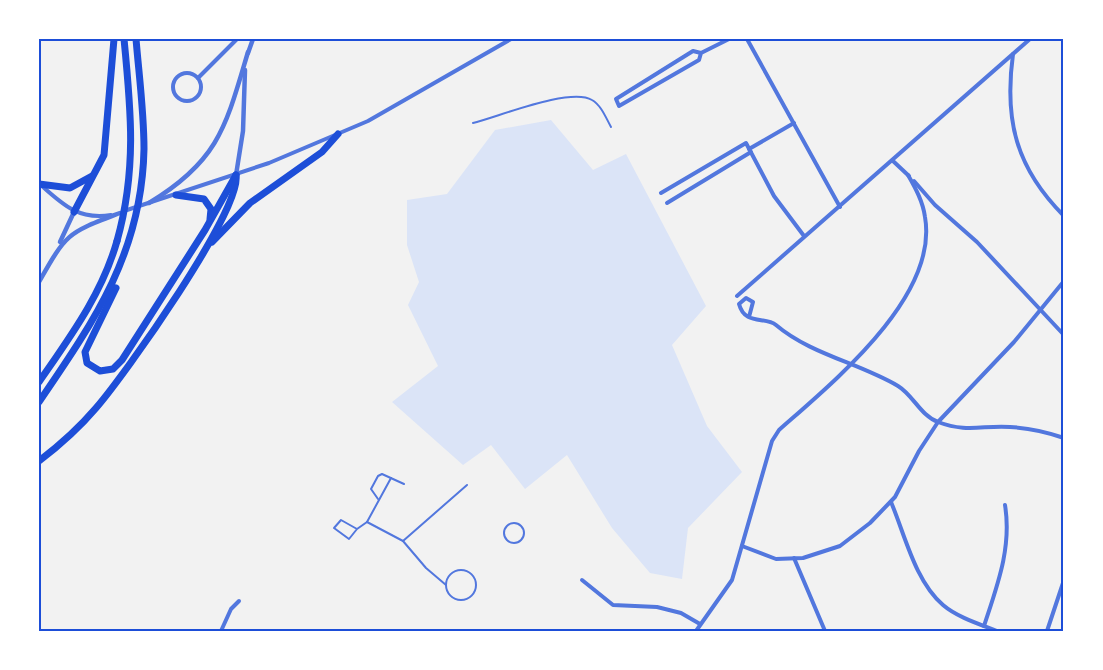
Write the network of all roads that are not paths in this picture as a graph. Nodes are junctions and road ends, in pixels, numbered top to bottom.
1 (114, 39) edge
2 (124, 39) edge
3 (136, 39) edge
4 (237, 39) edge
5 (253, 39) edge
6 (511, 39) edge
7 (729, 39) edge
8 (747, 39) edge
9 (1028, 40) edge
10 (248, 52) junction
11 (701, 53) junction
12 (1013, 54) junction
13 (198, 78) junction
14 (473, 123) dead end
15 (794, 123) junction
16 (611, 127) dead end
17 (338, 134) junction
18 (750, 150) junction
19 (893, 161) junction
20 (98, 170) junction
21 (236, 174) junction
22 (908, 175) junction
23 (39, 184) edge
24 (662, 193) dead end
25 (176, 195) junction
26 (149, 203) junction
27 (667, 203) dead end
28 (840, 207) junction
29 (74, 212) junction
30 (120, 213) junction
31 (1064, 216) edge
32 (205, 231) junction
33 (804, 236) junction
34 (56, 251) junction
35 (199, 258) junction
36 (121, 268) junction
37 (1064, 281) edge
38 (39, 282) edge
39 (737, 296) dead end
40 (1038, 311) junction
41 (749, 317) junction
42 (1064, 335) edge
43 (853, 363) junction
44 (39, 382) edge
45 (39, 402) edge
46 (938, 422) junction
47 (1064, 438) edge
48 (39, 460) edge
49 (391, 478) junction
50 (404, 484) dead end
51 (467, 485) dead end
52 (378, 499) junction
53 (891, 502) junction
54 (1005, 505) dead end
55 (367, 522) junction
56 (357, 529) junction
57 (504, 536) joint
58 (403, 541) junction
59 (742, 545) junction
60 (794, 558) junction
61 (582, 580) dead end
62 (1064, 580) edge
63 (446, 585) junction
64 (239, 601) dead end
65 (700, 624) junction
66 (984, 626) junction
67 (221, 631) edge
68 (696, 631) edge
69 (825, 631) edge
70 (997, 631) edge
71 (1047, 631) edge

1 - 20 highway
2 - 44 highway
3 - 36 highway
4 - 13 street
5 - 10 street
6 - 17 street
7 - 11 street
8 - 15 street
9 - 12 street
10 - 21 street
10 - 26 street
11 - 11 street
12 - 19 street
12 - 31 street
13 - 13 street
14 - 16 lane
15 - 18 street
15 - 28 street
17 - 21 street
17 - 35 highway
18 - 24 street
18 - 27 street
18 - 33 street
19 - 22 street
19 - 28 street
20 - 23 highway
20 - 29 highway
21 - 25 street
21 - 32 highway
21 - 35 highway
22 - 40 street
22 - 43 street
23 - 29 street
25 - 26 street
25 - 32 highway
26 - 30 street
28 - 33 street
29 - 30 street
29 - 34 street
30 - 34 street
32 - 36 highway
33 - 39 street
34 - 38 street
35 - 48 highway
36 - 45 highway
37 - 40 street
40 - 42 street
40 - 46 street
41 - 41 street
41 - 43 street
43 - 46 street
43 - 59 street
46 - 47 street
46 - 53 street
49 - 50 lane
49 - 52 lane
49 - 52 lane
51 - 58 lane
52 - 55 lane
53 - 60 street
53 - 66 street
54 - 66 street
55 - 56 lane
55 - 58 lane
56 - 56 lane
57 - 57 lane
58 - 63 lane
59 - 60 street
59 - 65 street
60 - 69 street
61 - 65 street
62 - 71 street
63 - 63 lane
64 - 67 street
65 - 68 street
66 - 70 street

